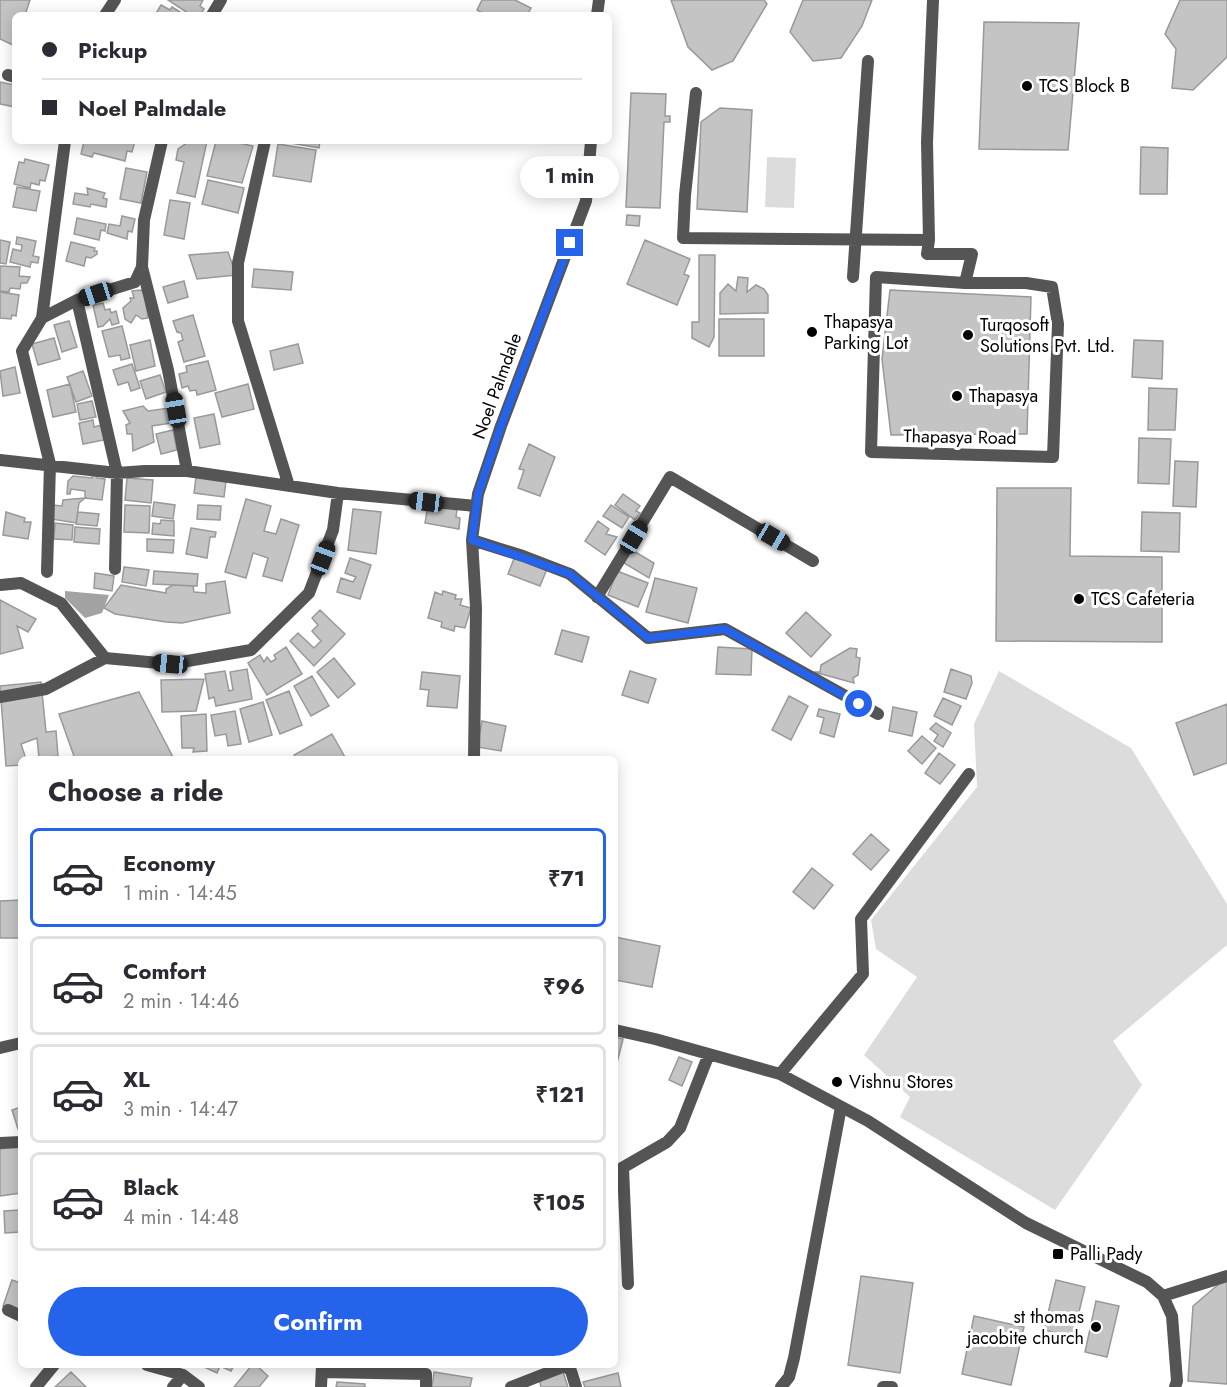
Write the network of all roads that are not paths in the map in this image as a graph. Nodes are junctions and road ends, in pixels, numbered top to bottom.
1 (933, 0) edge
2 (868, 62) dead end
3 (696, 93) dead end
4 (65, 144) edge
5 (161, 144) edge
6 (264, 144) edge
7 (591, 144) edge
8 (857, 239) junction
9 (929, 240) junction
10 (142, 267) junction
11 (853, 277) dead end
12 (964, 283) junction
13 (77, 300) junction
14 (42, 318) junction
15 (0, 460) edge
16 (50, 464) junction
17 (187, 471) junction
18 (117, 473) junction
19 (289, 486) junction
20 (338, 493) junction
21 (476, 506) junction
22 (472, 540) junction
23 (813, 561) dead end
24 (115, 569) dead end
25 (47, 573) dead end
26 (0, 585) edge
27 (597, 597) junction
28 (105, 658) junction
29 (0, 698) edge
30 (878, 714) dead end
31 (474, 756) edge
32 (969, 774) dead end
33 (618, 1031) edge
34 (18, 1044) edge
35 (0, 1048) edge
36 (709, 1054) junction
37 (780, 1074) junction
38 (841, 1107) junction
39 (18, 1142) edge
40 (0, 1143) edge
41 (619, 1170) edge
42 (1227, 1276) edge
43 (628, 1284) dead end
44 (1163, 1296) junction
45 (8, 1310) dead end
46 (18, 1315) edge
47 (52, 1368) edge
48 (158, 1368) edge
49 (560, 1368) edge
50 (567, 1368) edge
51 (322, 1369) edge
52 (183, 1375) junction
53 (36, 1387) edge
54 (173, 1387) edge
55 (199, 1387) edge
56 (321, 1387) edge
57 (426, 1387) edge
58 (511, 1387) edge
59 (576, 1387) edge
60 (781, 1387) edge
61 (883, 1387) edge
62 (892, 1387) edge
63 (1175, 1387) edge

1 - 9 street
2 - 8 street
3 - 8 street
4 - 14 street
5 - 10 street
6 - 19 street
7 - 21 street, Noel Palmdale
8 - 9 street
8 - 11 street
9 - 12 street
10 - 13 street
10 - 17 street
12 - 12 street, Thapasya Road
13 - 14 street
13 - 18 street
14 - 16 street
15 - 16 street
16 - 18 street
16 - 25 street
17 - 18 street
17 - 19 street
18 - 24 street
19 - 20 street
20 - 21 street
20 - 28 street
21 - 22 street, Noel Palmdale
22 - 27 street
22 - 31 street, Noel Palmdale
23 - 27 street
26 - 28 street
27 - 30 street
28 - 29 street
32 - 37 street
33 - 36 street
34 - 35 street
36 - 37 street
36 - 41 street
37 - 38 street
38 - 44 street
38 - 60 street
39 - 40 street
41 - 43 street
42 - 44 street
44 - 63 street
45 - 46 street
47 - 53 street
48 - 52 street
49 - 58 street
50 - 59 street
51 - 56 street
51 - 57 street
52 - 54 street
52 - 55 street
61 - 62 street

